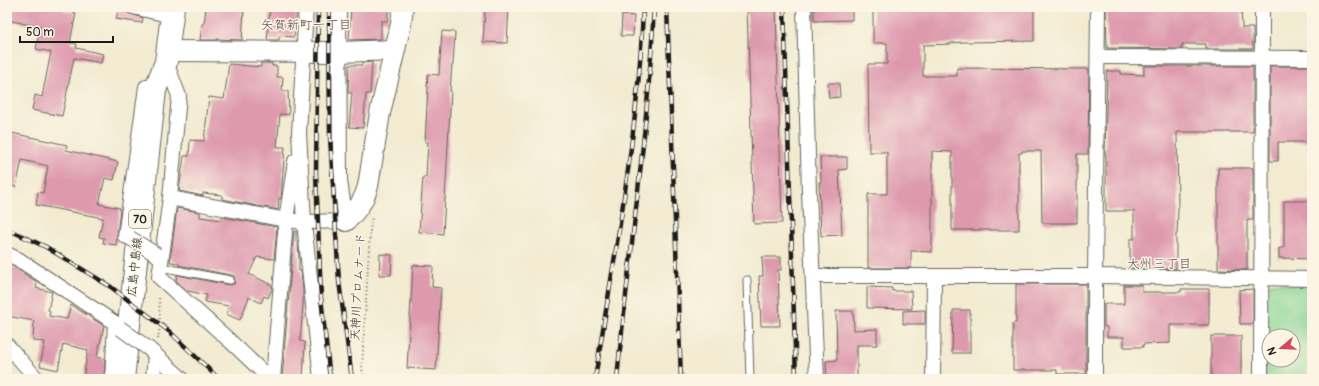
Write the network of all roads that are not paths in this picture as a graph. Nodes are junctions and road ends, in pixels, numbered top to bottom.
1 (133, 7) edge
2 (306, 7) edge
3 (339, 7) edge
4 (403, 7) edge
5 (804, 7) edge
6 (1098, 7) edge
7 (1262, 7) edge
8 (172, 11) edge
9 (395, 50) junction
10 (303, 52) junction
11 (338, 52) junction
12 (167, 56) junction
13 (1099, 57) junction
14 (1261, 58) junction
15 (1312, 58) edge
16 (299, 133) junction
17 (170, 198) junction
18 (286, 220) junction
19 (346, 221) junction
20 (304, 222) junction
21 (7, 254) edge
22 (160, 260) junction
23 (813, 276) junction
24 (934, 276) junction
25 (1095, 276) junction
26 (1261, 279) junction
27 (1312, 279) edge
28 (230, 280) dead end
29 (747, 280) dead end
30 (118, 325) junction
31 (7, 344) edge
32 (152, 352) junction
33 (37, 379) edge
34 (112, 379) edge
35 (123, 379) edge
36 (138, 379) edge
37 (153, 379) edge
38 (182, 379) edge
39 (270, 379) edge
40 (273, 379) edge
41 (321, 379) edge
42 (750, 379) edge
43 (817, 379) edge
44 (933, 379) edge
45 (1095, 379) edge
46 (1261, 379) edge

1 - 8 street
2 - 10 street
3 - 11 street
4 - 9 street
5 - 23 street
6 - 13 street
7 - 14 street
8 - 12 main road, 広島中島線 / 70
9 - 11 street
9 - 19 street
10 - 11 street
10 - 12 street
10 - 16 street
11 - 19 street
12 - 17 street
12 - 22 street, bridge
12 - 35 main road, 広島中島線 / 70
12 - 36 main road, 広島中島線 / 70
13 - 14 street
13 - 25 street
14 - 15 street
14 - 26 street
16 - 18 street
16 - 20 street
17 - 18 street
17 - 22 street
18 - 20 street
18 - 40 street
19 - 20 street
20 - 41 street
21 - 30 street
22 - 28 lane
22 - 39 street
23 - 24 street
23 - 43 street
24 - 25 street
24 - 44 street
25 - 26 street
25 - 45 street
26 - 27 street
26 - 46 street
29 - 42 lane
30 - 32 street, bridge
30 - 34 street
31 - 33 street
32 - 37 street
32 - 38 street

